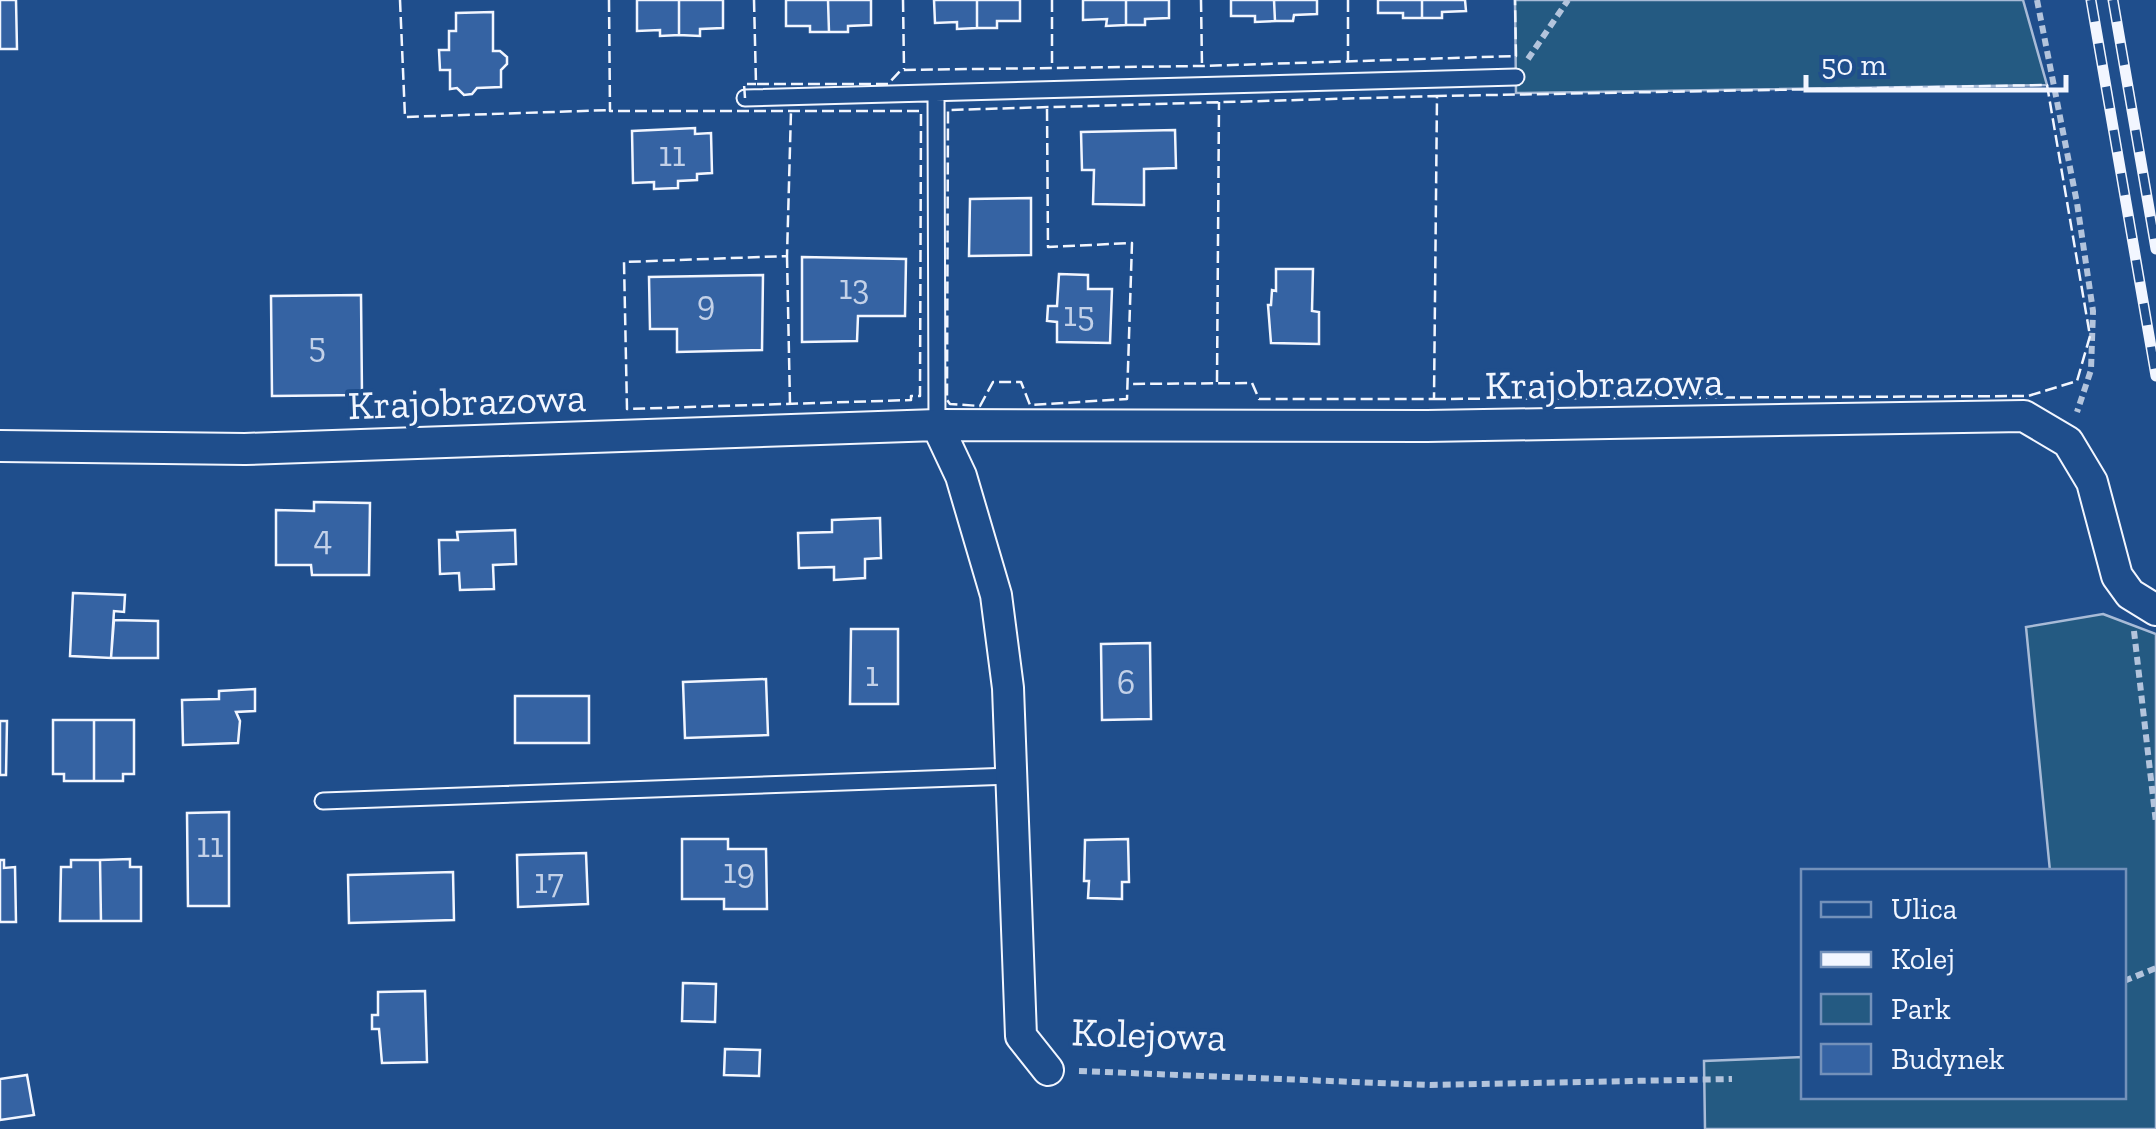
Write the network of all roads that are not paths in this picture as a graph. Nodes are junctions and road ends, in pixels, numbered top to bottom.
1 (1516, 76) road end
2 (936, 93) junction
3 (744, 98) dead end
4 (937, 425) junction
5 (0, 446) edge
6 (2156, 610) edge
7 (1011, 776) junction
8 (323, 801) dead end
9 (1048, 1070) road end

1 - 2 lane
2 - 3 lane
2 - 4 lane
4 - 5 street, Krajobrazowa
4 - 6 street, Krajobrazowa
4 - 7 street, Kolejowa
7 - 8 lane
7 - 9 street, Kolejowa

